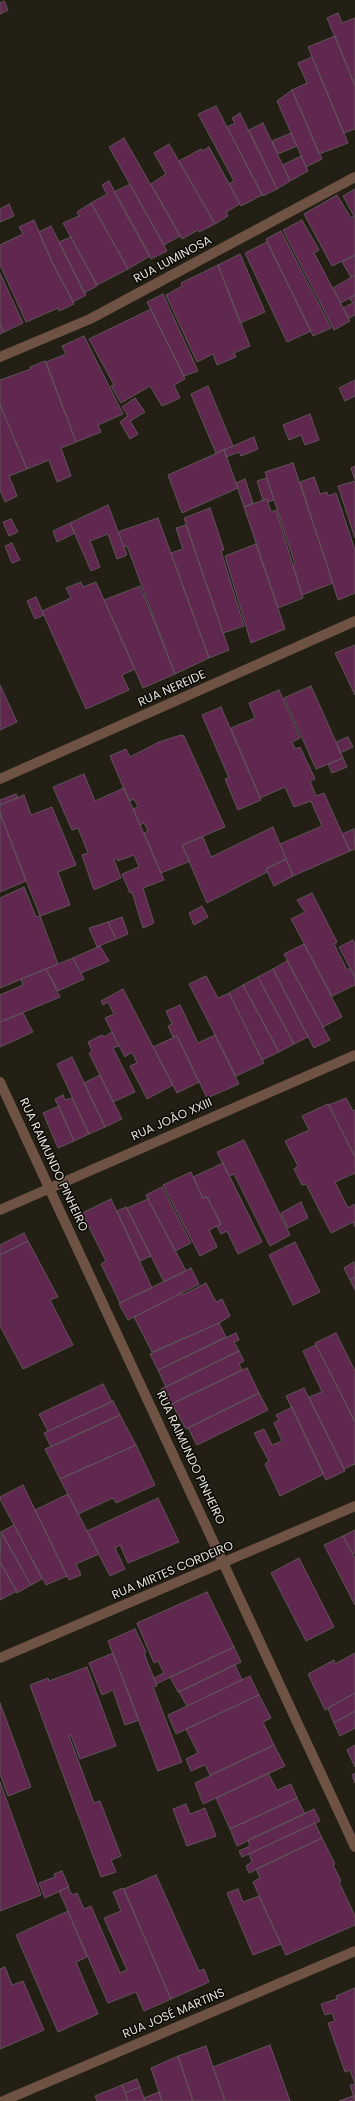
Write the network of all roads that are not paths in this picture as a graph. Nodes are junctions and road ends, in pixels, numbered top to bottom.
1 (355, 177) edge
2 (0, 357) edge
3 (355, 621) edge
4 (0, 779) edge
5 (355, 1055) edge
6 (0, 1082) edge
7 (49, 1188) junction
8 (0, 1210) edge
9 (355, 1506) edge
10 (225, 1563) junction
11 (0, 1658) edge
12 (355, 1847) edge
13 (355, 1951) edge
14 (3, 2101) edge

1 - 2 street, RUA LUMINOSA
3 - 4 street, RUA NEREIDE
5 - 7 street, RUA JOÃO XXIII
6 - 7 street, RUA RAIMUNDO PINHEIRO
7 - 8 street, RUA JOÃO XXIII
7 - 10 street, RUA RAIMUNDO PINHEIRO
9 - 10 street, RUA MIRTES CORDEIRO
10 - 11 street, RUA MIRTES CORDEIRO
10 - 12 street, RUA RAIMUNDO PINHEIRO
13 - 14 street, RUA JOSÉ MARTINS

